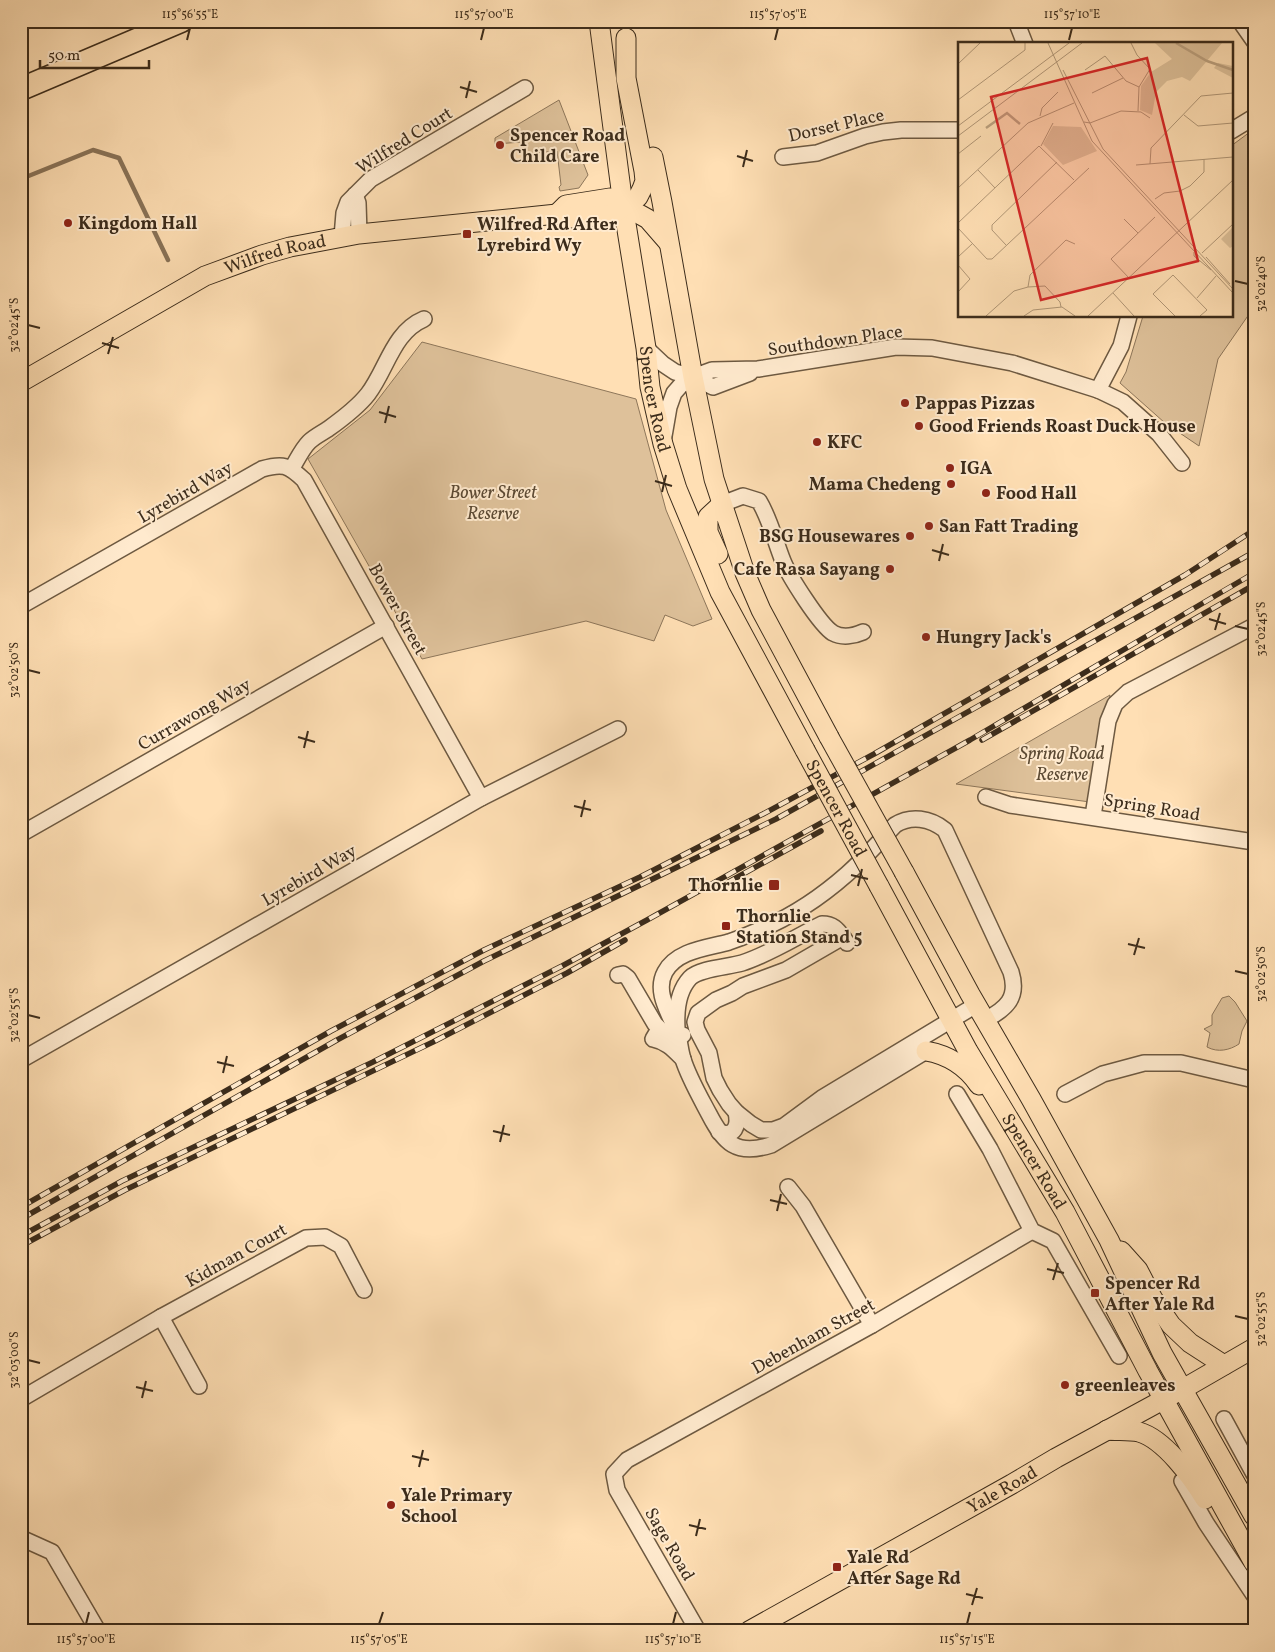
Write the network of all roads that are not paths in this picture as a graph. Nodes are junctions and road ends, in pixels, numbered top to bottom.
1 (181, 21) edge
2 (599, 21) edge
3 (1016, 21) edge
4 (1240, 21) edge
5 (625, 30) edge
6 (1254, 41) edge
7 (1024, 42) edge
8 (525, 88) dead end
9 (21, 89) edge
10 (1254, 117) edge
11 (958, 130) edge
12 (1232, 130) edge
13 (783, 157) dead end
14 (624, 205) junction
15 (351, 236) junction
16 (669, 244) junction
17 (1128, 318) edge
18 (424, 319) dead end
19 (646, 348) junction
20 (693, 377) junction
21 (21, 382) edge
22 (1098, 390) junction
23 (663, 444) junction
24 (1182, 463) dead end
25 (292, 468) junction
26 (722, 504) junction
27 (21, 606) edge
28 (386, 626) junction
29 (1254, 626) edge
30 (863, 632) dead end
31 (752, 654) junction
32 (618, 729) dead end
33 (986, 797) dead end
34 (482, 798) junction
35 (1093, 816) junction
36 (21, 834) edge
37 (1254, 842) edge
38 (618, 975) dead end
39 (746, 991) junction
40 (981, 1013) junction
41 (952, 1020) junction
42 (669, 1032) junction
43 (703, 1042) junction
44 (926, 1051) joint
45 (683, 1059) junction
46 (21, 1060) edge
47 (1254, 1080) edge
48 (957, 1094) dead end
49 (1065, 1094) dead end
50 (736, 1112) junction
51 (718, 1132) junction
52 (1044, 1180) junction
53 (788, 1187) dead end
54 (1032, 1231) junction
55 (1109, 1240) junction
56 (364, 1290) dead end
57 (162, 1318) junction
58 (872, 1325) junction
59 (1254, 1348) edge
60 (1119, 1356) dead end
61 (1224, 1365) junction
62 (199, 1386) dead end
63 (1183, 1389) junction
64 (21, 1399) edge
65 (1163, 1399) junction
66 (1224, 1419) dead end
67 (1107, 1430) junction
68 (614, 1474) joint
69 (1254, 1474) edge
70 (1182, 1481) dead end
71 (1254, 1516) edge
72 (21, 1538) edge
73 (1241, 1542) junction
74 (1254, 1563) edge
75 (1254, 1596) edge
76 (98, 1631) edge
77 (698, 1631) edge
78 (749, 1631) edge

1 - 9 highway
2 - 14 main road, Spencer Road
3 - 7 street
4 - 6 street
5 - 14 main road, Wilfred Road
5 - 16 main road, Spencer Road
8 - 15 street, Wilfred Court
10 - 12 street
11 - 13 street, Dorset Place
14 - 15 main road, Wilfred Road
14 - 16 main road
14 - 19 main road, Spencer Road
15 - 21 main road, Wilfred Road
16 - 20 main road, Spencer Road
17 - 22 street
18 - 25 street
19 - 20 street
19 - 23 main road, Spencer Road
20 - 22 street, Southdown Place
20 - 23 street, Southdown Place
20 - 26 main road, Spencer Road
22 - 24 street, Southdown Place
23 - 31 main road, Spencer Road
25 - 27 street, Lyrebird Way
25 - 28 street, Bower Street
26 - 30 street
26 - 31 main road
26 - 40 main road, Spencer Road, bridge
28 - 34 street, Bower Street
28 - 36 street, Currawong Way
29 - 35 street
31 - 41 main road, Spencer Road, bridge
32 - 34 street, Lyrebird Way
33 - 35 street, Spring Road
34 - 46 street, Lyrebird Way
35 - 37 street, Spring Road
38 - 42 street
39 - 42 street
39 - 42 street
39 - 43 street
40 - 41 street
40 - 42 street
40 - 55 main road, Spencer Road
41 - 50 street
41 - 52 main road, Spencer Road
42 - 43 street
42 - 45 street
42 - 45 street
43 - 50 street
44 - 51 street
44 - 52 main road
45 - 51 street
47 - 49 street
48 - 54 street
50 - 51 street
52 - 65 main road, Spencer Road
53 - 58 street
54 - 58 street, Debenham Street
54 - 60 street
55 - 61 main road
55 - 63 main road, Spencer Road
56 - 57 street, Kidman Court
57 - 62 street
57 - 64 street, Kidman Court
58 - 68 street, Debenham Street
59 - 61 main road, Yale Road
61 - 63 main road, Yale Road
63 - 65 main road, Yale Road
63 - 71 main road, Spencer Road
65 - 67 main road, Yale Road
65 - 73 main road, Spencer Road
66 - 69 street
67 - 73 main road
67 - 78 main road, Yale Road
68 - 77 street, Sage Road
70 - 75 street
72 - 76 street
73 - 74 main road, Spencer Road

